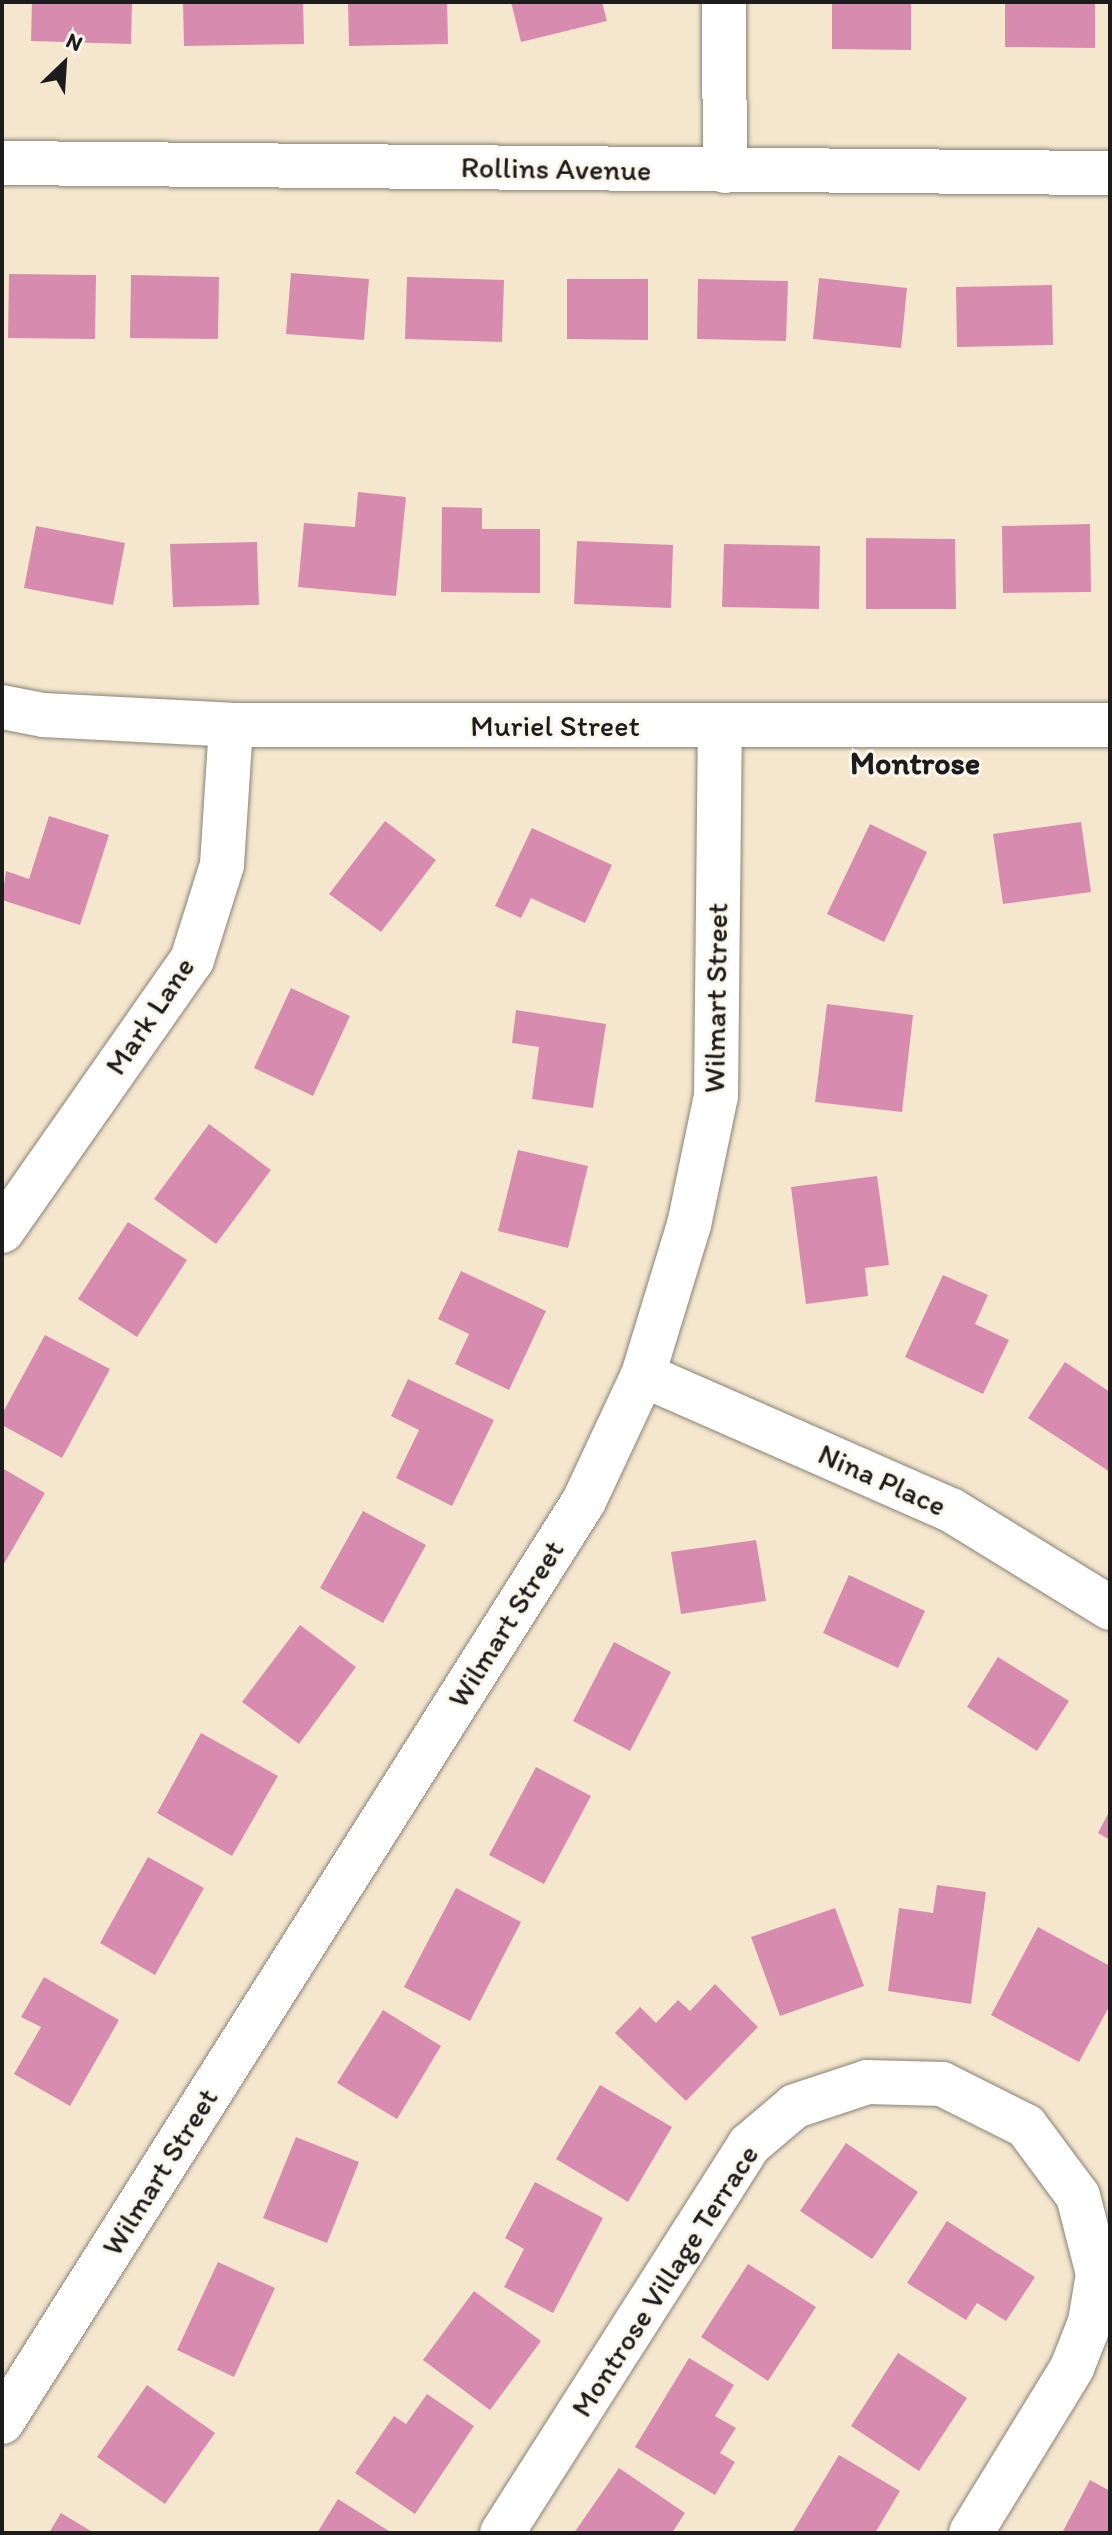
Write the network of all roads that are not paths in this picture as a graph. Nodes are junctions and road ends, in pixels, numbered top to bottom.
1 (724, 2) edge
2 (2, 163) edge
3 (725, 171) junction
4 (1110, 173) edge
5 (2, 707) edge
6 (231, 725) junction
7 (1110, 725) edge
8 (720, 727) junction
9 (2, 1231) edge
10 (643, 1375) junction
11 (1110, 1608) edge
12 (2, 2422) edge
13 (502, 2533) edge
14 (971, 2533) edge

1 - 3 street
2 - 3 street, Rollins Avenue
3 - 4 street, Rollins Avenue
5 - 6 street, Muriel Street
6 - 8 street, Muriel Street
6 - 9 street, Mark Lane
7 - 8 street, Muriel Street
8 - 10 street, Wilmart Street
10 - 11 street, Nina Place
10 - 12 street, Wilmart Street
13 - 14 street, Montrose Village Terrace

